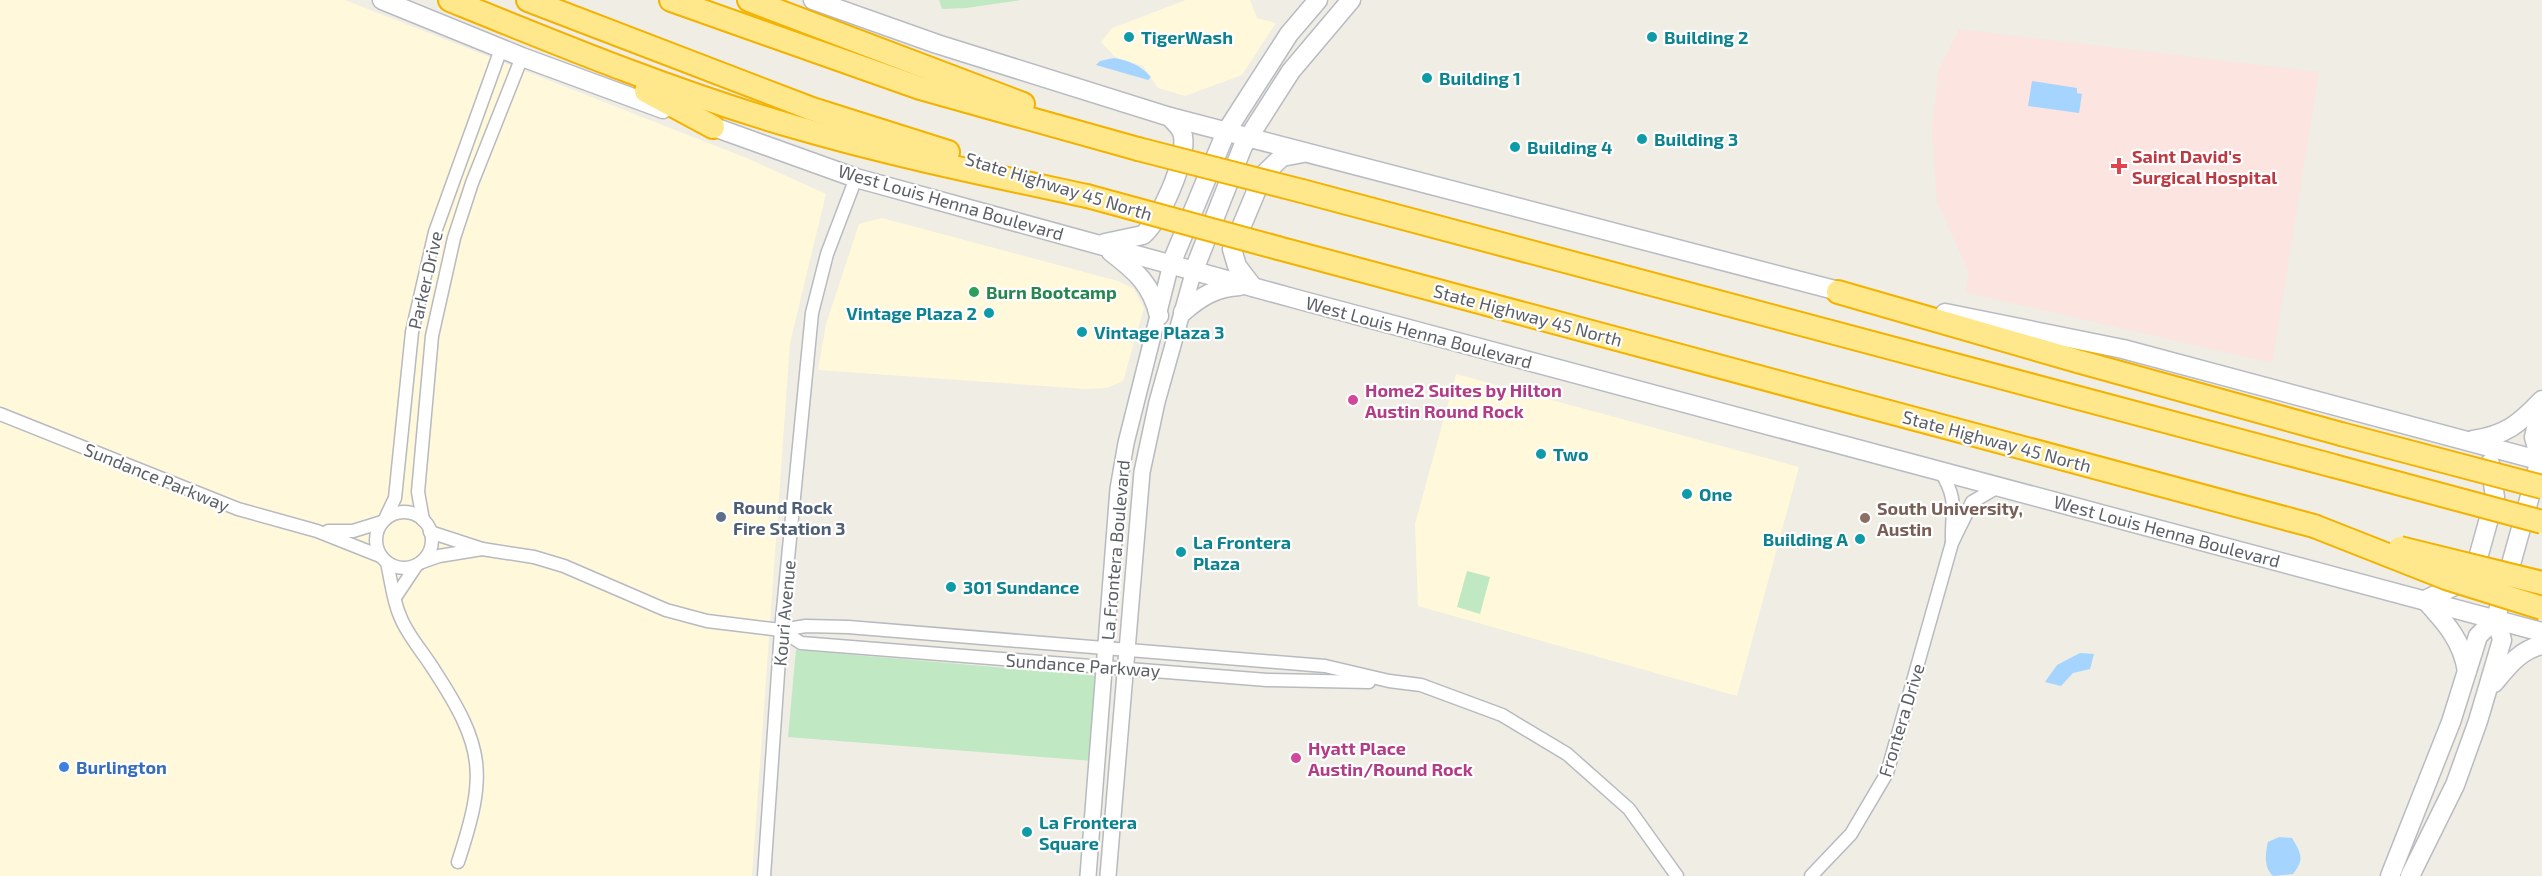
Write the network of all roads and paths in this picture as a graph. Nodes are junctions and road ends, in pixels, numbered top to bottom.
1 (382, 0) edge
2 (447, 0) edge
3 (528, 0) edge
4 (671, 0) edge
5 (749, 0) edge
6 (813, 0) edge
7 (1318, 0) edge
8 (1343, 2) edge
9 (501, 49) junction
10 (522, 57) junction
11 (1170, 117) junction
12 (713, 127) junction
13 (1226, 132) junction
14 (1251, 138) junction
15 (1138, 149) junction
16 (1305, 153) junction
17 (856, 178) junction
18 (1087, 196) junction
19 (435, 232) junction
20 (454, 238) junction
21 (1100, 244) junction
22 (1171, 264) junction
23 (1194, 270) junction
24 (1253, 286) junction
25 (1838, 292) junction
26 (1183, 312) junction
27 (1159, 316) junction
28 (405, 399) junction
29 (425, 402) junction
30 (2542, 402) edge
31 (0, 414) edge
32 (2465, 441) junction
33 (2541, 460) edge
34 (1941, 472) junction
35 (1998, 487) junction
36 (2542, 487) edge
37 (423, 520) junction
38 (384, 521) junction
39 (2542, 522) edge
40 (2314, 526) junction
41 (317, 531) junction
42 (430, 532) junction
43 (1952, 543) junction
44 (482, 549) junction
45 (383, 559) junction
46 (419, 564) junction
47 (2542, 584) edge
48 (396, 596) junction
49 (2425, 600) junction
50 (2542, 608) edge
51 (2496, 618) junction
52 (781, 630) junction
53 (2542, 632) edge
54 (2542, 645) edge
55 (1106, 646) junction
56 (1125, 648) junction
57 (1105, 666) junction
58 (1124, 668) junction
59 (2467, 675) junction
60 (1389, 681) junction
61 (2488, 692) junction
62 (458, 862) dead end
63 (764, 876) edge
64 (1088, 876) edge
65 (1107, 876) edge
66 (1677, 876) edge
67 (1811, 876) edge
68 (2390, 876) edge
69 (2410, 876) edge

1 - 9 main road, West Louis Henna Boulevard
2 - 12 highway
2 - 18 highway
3 - 18 highway, State Highway 45 North
4 - 15 highway
5 - 15 highway
6 - 11 main road
7 - 13 main road, La Frontera Boulevard
8 - 14 main road, La Frontera Boulevard
9 - 10 main road, West Louis Henna Boulevard
9 - 19 street, Parker Drive
10 - 12 main road, West Louis Henna Boulevard
10 - 20 street, Parker Drive
11 - 13 main road
11 - 21 main road
12 - 17 main road, West Louis Henna Boulevard
13 - 14 main road
13 - 22 main road, La Frontera Boulevard
14 - 16 main road
14 - 23 main road, La Frontera Boulevard
15 - 39 highway, bridge
16 - 24 main road
16 - 25 main road
17 - 21 main road, West Louis Henna Boulevard
17 - 52 street, Kouri Avenue
18 - 40 highway, State Highway 45 North, bridge
19 - 20 street
19 - 28 street, Parker Drive
20 - 29 street, Parker Drive
21 - 22 main road, West Louis Henna Boulevard
21 - 27 main road
22 - 23 main road, West Louis Henna Boulevard
22 - 27 street, La Frontera Boulevard
23 - 24 main road, West Louis Henna Boulevard
23 - 26 street, La Frontera Boulevard
24 - 26 main road
24 - 34 main road, West Louis Henna Boulevard
25 - 32 main road
25 - 36 highway, bridge
26 - 56 street, La Frontera Boulevard
27 - 55 street, La Frontera Boulevard
28 - 29 street
28 - 38 street, Parker Drive
29 - 37 street, Parker Drive
30 - 32 main road
30 - 33 main road
31 - 41 street, Sundance Parkway
32 - 33 main road
32 - 49 main road
33 - 51 main road
34 - 35 main road, West Louis Henna Boulevard
34 - 43 street
35 - 43 street
35 - 49 main road, West Louis Henna Boulevard
37 - 38 street
37 - 42 street
38 - 41 street, Sundance Parkway
38 - 45 street
40 - 47 highway, State Highway 45 North, bridge
40 - 50 highway, bridge
41 - 45 street, Sundance Parkway
42 - 44 street, Sundance Parkway
42 - 46 street
43 - 67 street, Frontera Drive
44 - 46 street, Sundance Parkway
44 - 52 street, Sundance Parkway
45 - 46 street
45 - 48 street
46 - 48 street
48 - 62 street
49 - 51 main road, West Louis Henna Boulevard
49 - 59 main road
51 - 53 main road, West Louis Henna Boulevard
51 - 59 main road
51 - 61 main road
52 - 55 street, Sundance Parkway
52 - 57 street, Sundance Parkway
52 - 63 street, Kouri Avenue
54 - 61 main road
55 - 56 street, Sundance Parkway
55 - 57 street, La Frontera Boulevard
56 - 58 street, La Frontera Boulevard
56 - 60 street, Sundance Parkway
57 - 58 street, Sundance Parkway
57 - 64 street, La Frontera Boulevard
58 - 60 street, Sundance Parkway
58 - 65 street, La Frontera Boulevard
59 - 68 main road
60 - 66 street, Sundance Parkway
61 - 69 main road

